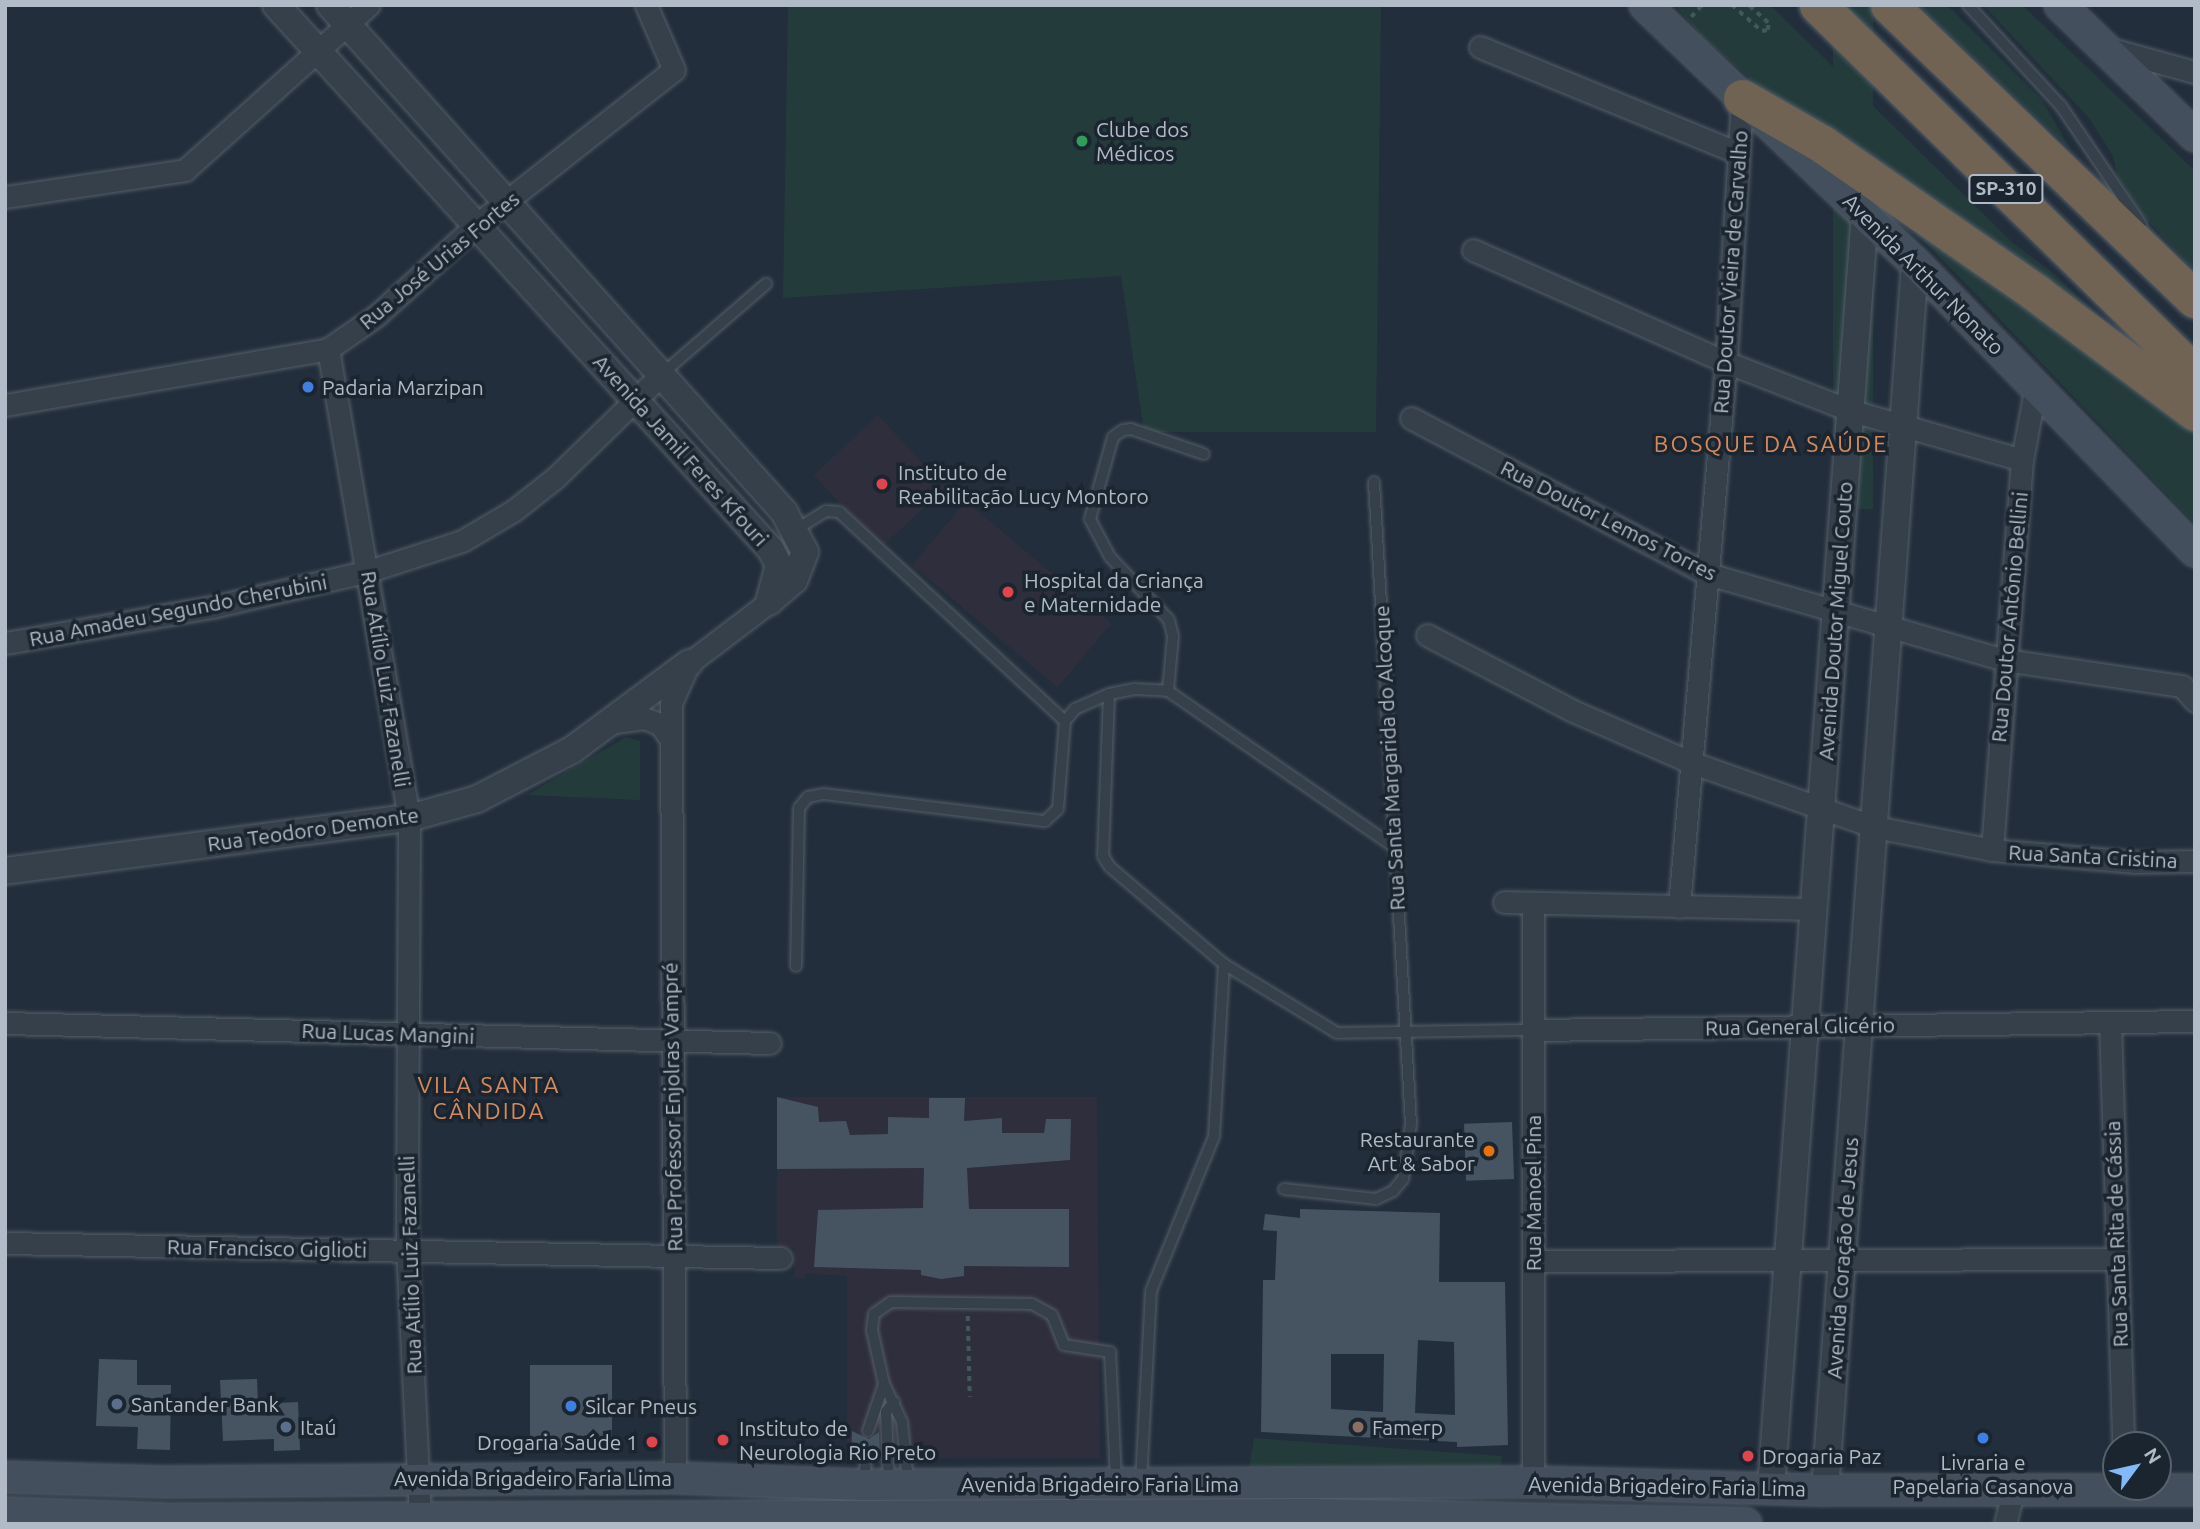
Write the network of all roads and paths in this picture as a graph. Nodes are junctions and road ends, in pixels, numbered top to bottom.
1 (276, 5) edge
2 (330, 5) edge
3 (369, 5) edge
4 (646, 5) edge
5 (1644, 5) edge
6 (1732, 5) edge
7 (1748, 5) edge
8 (1804, 5) edge
9 (1818, 5) edge
10 (1889, 5) edge
11 (1968, 5) edge
12 (2060, 5) edge
13 (348, 26) junction
14 (1480, 47) dead end
15 (1861, 47) junction
16 (319, 52) junction
17 (2195, 72) edge
18 (2150, 73) junction
19 (1742, 98) junction
20 (2195, 136) edge
21 (1738, 153) junction
22 (5, 197) edge
23 (506, 202) junction
24 (1865, 215) junction
25 (476, 225) junction
26 (2146, 230) dead end
27 (2154, 240) dead end
28 (1474, 250) dead end
29 (1915, 263) junction
30 (765, 284) dead end
31 (2195, 288) edge
32 (2195, 299) edge
33 (328, 349) junction
34 (1726, 362) junction
35 (2195, 374) edge
36 (662, 375) junction
37 (2036, 385) junction
38 (635, 399) junction
39 (5, 405) edge
40 (1849, 410) junction
41 (2195, 412) edge
42 (1411, 418) dead end
43 (1901, 425) junction
44 (1204, 454) dead end
45 (2022, 460) junction
46 (1374, 482) dead end
47 (797, 529) junction
48 (2195, 551) edge
49 (369, 571) junction
50 (1705, 573) junction
51 (769, 602) junction
52 (1834, 611) junction
53 (1886, 626) junction
54 (1427, 635) dead end
55 (5, 643) edge
56 (2005, 660) junction
57 (689, 663) junction
58 (1168, 691) junction
59 (2188, 693) edge
60 (1109, 694) junction
61 (1065, 721) junction
62 (609, 723) junction
63 (668, 736) junction
64 (1690, 762) junction
65 (1823, 811) junction
66 (409, 818) junction
67 (1875, 827) junction
68 (1394, 848) junction
69 (1992, 850) junction
70 (2195, 862) edge
71 (5, 871) edge
72 (1504, 902) dead end
73 (1533, 904) junction
74 (1679, 906) junction
75 (1812, 909) junction
76 (1224, 964) junction
77 (796, 966) dead end
78 (2195, 1021) edge
79 (2110, 1022) junction
80 (5, 1023) edge
81 (1804, 1026) junction
82 (1857, 1026) junction
83 (1533, 1030) junction
84 (406, 1034) junction
85 (1404, 1034) junction
86 (671, 1041) junction
87 (770, 1043) dead end
88 (1284, 1189) dead end
89 (5, 1243) edge
90 (407, 1250) junction
91 (673, 1255) junction
92 (781, 1258) dead end
93 (2117, 1259) junction
94 (1786, 1260) junction
95 (1844, 1260) junction
96 (1533, 1261) junction
97 (968, 1303) junction
98 (884, 1384) junction
99 (970, 1397) dead end
100 (894, 1402) junction
101 (868, 1431) dead end
102 (2123, 1431) edge
103 (5, 1477) edge
104 (418, 1478) junction
105 (675, 1478) junction
106 (882, 1478) junction
107 (164, 1482) junction
108 (1129, 1482) junction
109 (1533, 1482) junction
110 (1252, 1484) junction
111 (1586, 1484) junction
112 (1771, 1487) junction
113 (2102, 1488) edge
114 (2014, 1489) junction
115 (2172, 1489) edge
116 (2195, 1489) edge
117 (1825, 1490) junction
118 (5, 1513) edge
119 (420, 1515) junction
120 (676, 1518) junction
121 (1315, 1519) edge
122 (331, 1520) edge
123 (1250, 1520) edge
124 (166, 1521) edge
125 (753, 1521) edge
126 (1592, 1523) edge
127 (1746, 1524) edge
128 (2005, 1524) edge

1 - 16 street, Avenida Jamil Feres Kfouri
2 - 13 street, Avenida Jamil Feres Kfouri
3 - 13 street
4 - 23 street, Rua José Urias Fortes
5 - 19 main road, Avenida Arthur Nonato
6 - 7 path
8 - 15 lane
9 - 15 highway, SP-310
10 - 32 highway, SP-310
11 - 26 lane
12 - 18 main road
13 - 16 street
13 - 23 street, Avenida Jamil Feres Kfouri
14 - 21 street
15 - 35 highway, SP-310
16 - 22 street
16 - 25 street, Avenida Jamil Feres Kfouri
17 - 18 street
18 - 20 main road
19 - 21 street, Rua Doutor Vieira de Carvalho
19 - 24 main road, Avenida Arthur Nonato
19 - 41 highway
21 - 34 street, Rua Doutor Vieira de Carvalho
23 - 25 street, Rua José Urias Fortes
23 - 36 street, Avenida Jamil Feres Kfouri
24 - 29 main road, Avenida Arthur Nonato
24 - 40 street, Avenida Doutor Miguel Couto
25 - 33 street, Rua José Urias Fortes
25 - 38 street, Avenida Jamil Feres Kfouri
27 - 31 lane
28 - 34 street
29 - 37 main road, Avenida Arthur Nonato
29 - 43 street
30 - 36 lane
33 - 39 street, Rua José Urias Fortes
33 - 49 street, Rua Atílio Luiz Fazanelli
34 - 40 street
34 - 50 street, Rua Doutor Vieira de Carvalho
36 - 38 street, Rua Amadeu Segundo Cherubini
36 - 47 street, Avenida Jamil Feres Kfouri
37 - 45 street, Rua Doutor Antônio Bellini
37 - 48 main road, Avenida Arthur Nonato
38 - 49 street, Rua Amadeu Segundo Cherubini
38 - 51 street, Avenida Jamil Feres Kfouri
40 - 43 street
40 - 52 street, Avenida Doutor Miguel Couto
42 - 50 street, Rua Doutor Lemos Torres
43 - 45 street
43 - 53 street
44 - 58 lane
45 - 56 street, Rua Doutor Antônio Bellini
46 - 68 lane, Rua Santa Margarida do Alcoque
47 - 51 street, Avenida Jamil Feres Kfouri
47 - 61 lane
49 - 55 street, Rua Amadeu Segundo Cherubini
49 - 66 street, Rua Atílio Luiz Fazanelli
50 - 52 street, Rua Doutor Lemos Torres
50 - 64 street, Rua Doutor Vieira de Carvalho
51 - 57 street, Rua Teodoro Demonte
52 - 53 street, Rua Doutor Lemos Torres
52 - 65 street, Avenida Doutor Miguel Couto
53 - 56 street, Rua Doutor Lemos Torres
53 - 67 street
54 - 64 street, Rua Santa Cristina
56 - 59 street, Rua Doutor Lemos Torres
56 - 69 street, Rua Doutor Antônio Bellini
57 - 62 street, Rua Teodoro Demonte
57 - 63 street, Rua Professor Enjolras Vampré
58 - 60 lane
58 - 68 lane
60 - 61 lane
60 - 76 lane, Rua General Glicério
61 - 77 lane
62 - 63 street
62 - 66 street, Rua Teodoro Demonte
63 - 86 street, Rua Professor Enjolras Vampré
64 - 65 street, Rua Santa Cristina
64 - 74 street, Rua Doutor Vieira de Carvalho
65 - 67 street, Rua Santa Cristina
65 - 75 street, Avenida Doutor Miguel Couto
66 - 71 street, Rua Teodoro Demonte
66 - 84 street, Rua Atílio Luiz Fazanelli
67 - 69 street, Rua Santa Cristina
67 - 82 street
68 - 85 lane, Rua Santa Margarida do Alcoque
69 - 70 street, Rua Santa Cristina
72 - 73 street
73 - 74 street
73 - 83 street, Rua Manoel Pina
74 - 75 street
75 - 81 street, Avenida Doutor Miguel Couto
76 - 85 lane, Rua General Glicério
76 - 108 lane
78 - 79 street, Rua General Glicério
79 - 82 street, Rua General Glicério
79 - 93 street, Rua Santa Rita de Cássia
80 - 84 street, Rua Lucas Mangini
81 - 82 street, Rua General Glicério
81 - 83 street, Rua General Glicério
81 - 94 street
82 - 95 street, Avenida Coração de Jesus
83 - 85 lane, Rua General Glicério
83 - 96 street, Rua Manoel Pina
84 - 86 street, Rua Lucas Mangini
84 - 90 street, Rua Atílio Luiz Fazanelli
85 - 88 lane, Rua Santa Margarida do Alcoque
86 - 87 street, Rua Lucas Mangini
86 - 91 street, Rua Professor Enjolras Vampré
89 - 90 street, Rua Francisco Giglioti
90 - 91 street, Rua Francisco Giglioti
90 - 104 street, Rua Atílio Luiz Fazanelli
91 - 92 street, Rua Francisco Giglioti
91 - 105 street, Rua Professor Enjolras Vampré
93 - 95 street
93 - 102 street, Rua Santa Rita de Cássia
94 - 95 street
94 - 96 street
94 - 112 street
95 - 117 street, Avenida Coração de Jesus
96 - 109 street, Rua Manoel Pina
97 - 98 lane
97 - 99 path
97 - 108 lane
98 - 100 lane
98 - 101 lane
100 - 106 lane
100 - 106 lane
103 - 107 main road, Avenida Brigadeiro Faria Lima
104 - 105 main road, Avenida Brigadeiro Faria Lima
104 - 107 main road, Avenida Brigadeiro Faria Lima
104 - 119 street, Rua Atílio Luiz Fazanelli
105 - 106 main road, Avenida Brigadeiro Faria Lima
105 - 120 main road
106 - 108 main road, Avenida Brigadeiro Faria Lima
107 - 124 main road
108 - 110 main road, Avenida Brigadeiro Faria Lima
109 - 110 main road, Avenida Brigadeiro Faria Lima
109 - 111 main road, Avenida Brigadeiro Faria Lima
110 - 123 street
111 - 112 main road, Avenida Brigadeiro Faria Lima
111 - 126 street
112 - 117 main road, Avenida Brigadeiro Faria Lima
113 - 114 main road, Avenida Brigadeiro Faria Lima
114 - 117 main road, Avenida Brigadeiro Faria Lima
114 - 128 street
115 - 116 main road, Avenida Brigadeiro Faria Lima
118 - 124 main road, Avenida Brigadeiro Faria Lima
119 - 120 main road, Avenida Brigadeiro Faria Lima
119 - 122 main road, Avenida Brigadeiro Faria Lima
120 - 125 main road, Avenida Brigadeiro Faria Lima
121 - 123 main road, Avenida Brigadeiro Faria Lima
121 - 126 main road, Avenida Brigadeiro Faria Lima
122 - 124 main road, Avenida Brigadeiro Faria Lima
123 - 125 main road, Avenida Brigadeiro Faria Lima
126 - 127 main road, Avenida Brigadeiro Faria Lima

